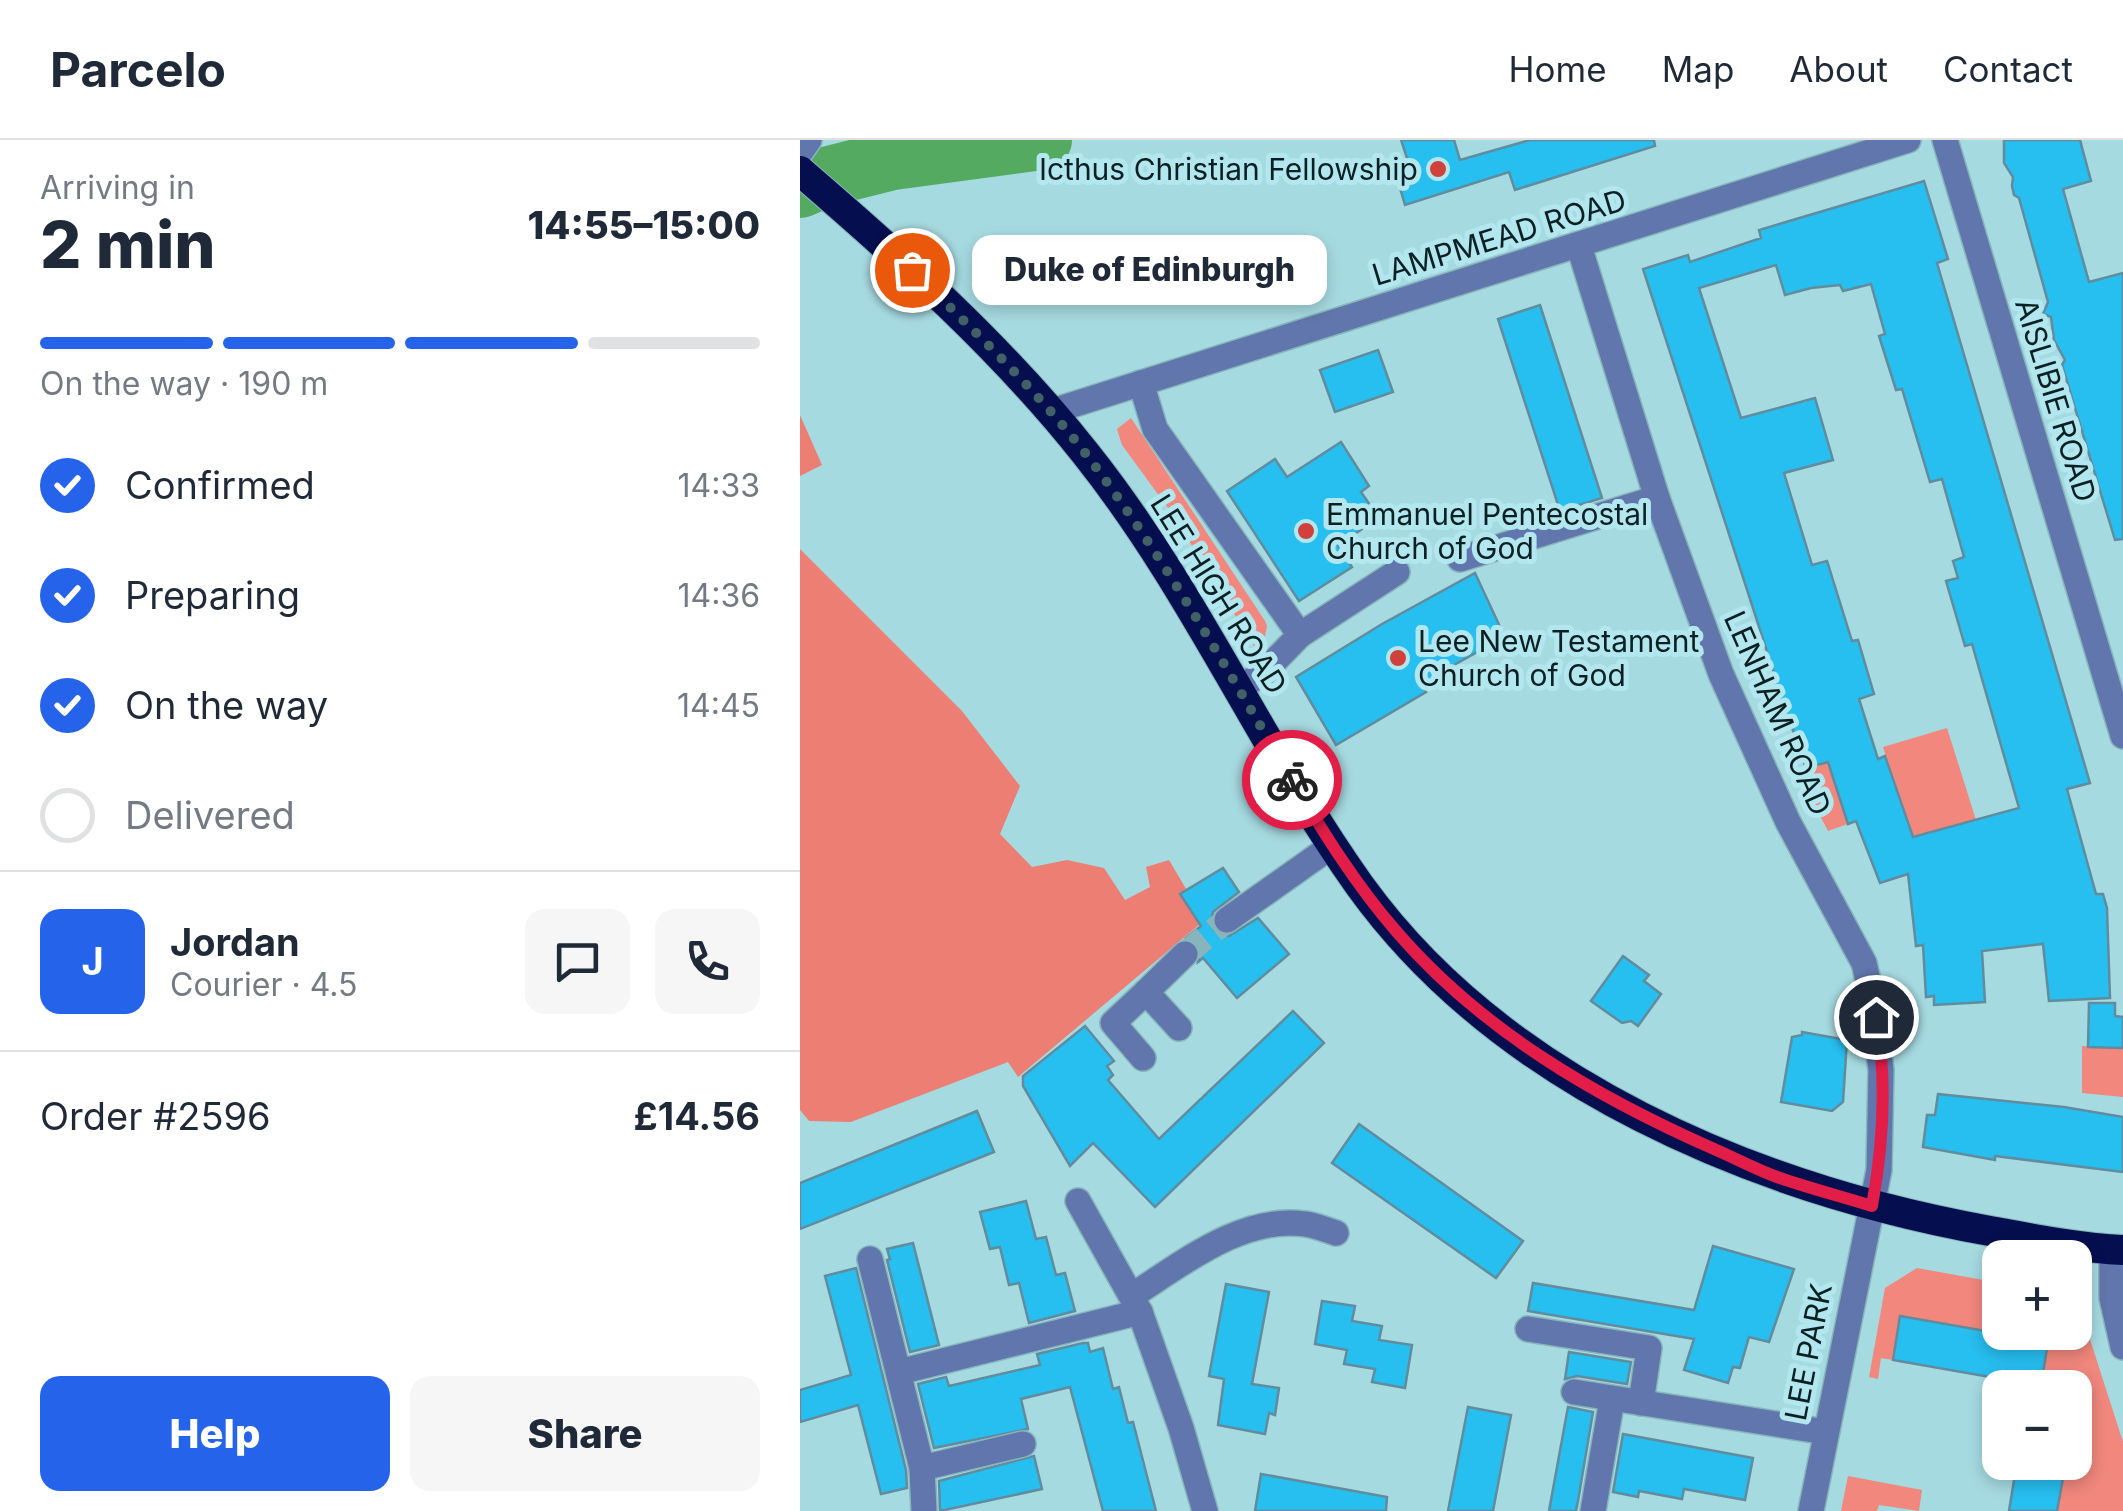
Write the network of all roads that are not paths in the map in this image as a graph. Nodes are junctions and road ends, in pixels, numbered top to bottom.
1 (809, 140) edge
2 (1908, 140) edge
3 (1945, 140) edge
4 (800, 152) edge
5 (800, 171) edge
6 (1579, 246) junction
7 (1141, 383) junction
8 (1050, 412) junction
9 (1657, 498) junction
10 (1460, 559) dead end
11 (1396, 572) dead end
12 (1300, 635) junction
13 (1238, 688) junction
14 (2123, 736) edge
15 (1332, 845) junction
16 (1227, 920) tunnel mouth
17 (1185, 954) tunnel mouth
18 (1146, 992) junction
19 (1179, 1028) dead end
20 (1143, 1058) dead end
21 (1078, 1201) dead end
22 (1872, 1206) junction
23 (1336, 1233) dead end
24 (2117, 1250) edge
25 (870, 1259) dead end
26 (1136, 1304) junction
27 (1528, 1329) dead end
28 (2123, 1347) edge
29 (898, 1372) junction
30 (1574, 1392) dead end
31 (1612, 1398) junction
32 (1641, 1402) junction
33 (1826, 1432) junction
34 (1023, 1444) dead end
35 (922, 1468) junction
36 (924, 1511) edge
37 (1205, 1511) edge
38 (1592, 1511) edge
39 (1811, 1511) edge

1 - 4 street
2 - 6 street, LAMPMEAD ROAD
3 - 14 street, AISLIBIE ROAD
5 - 8 highway, LEE HIGH ROAD
6 - 7 street, LAMPMEAD ROAD
6 - 9 street, LENHAM ROAD
7 - 8 street, LAMPMEAD ROAD
7 - 12 street
8 - 13 highway, LEE HIGH ROAD
9 - 10 street
9 - 22 street, LENHAM ROAD
11 - 12 street
12 - 13 street
13 - 15 highway, LEE HIGH ROAD
15 - 16 street
15 - 22 highway, LEE HIGH ROAD
17 - 18 street
18 - 19 street
18 - 20 street
21 - 26 street
22 - 24 highway, LEE HIGH ROAD
22 - 33 street, LEE PARK
23 - 26 street
24 - 28 street
25 - 29 street
26 - 29 street
26 - 37 street
27 - 32 street
29 - 35 street
30 - 31 street
31 - 32 street
31 - 38 street
32 - 33 street
33 - 39 street, LEE PARK
34 - 35 street
35 - 36 street

